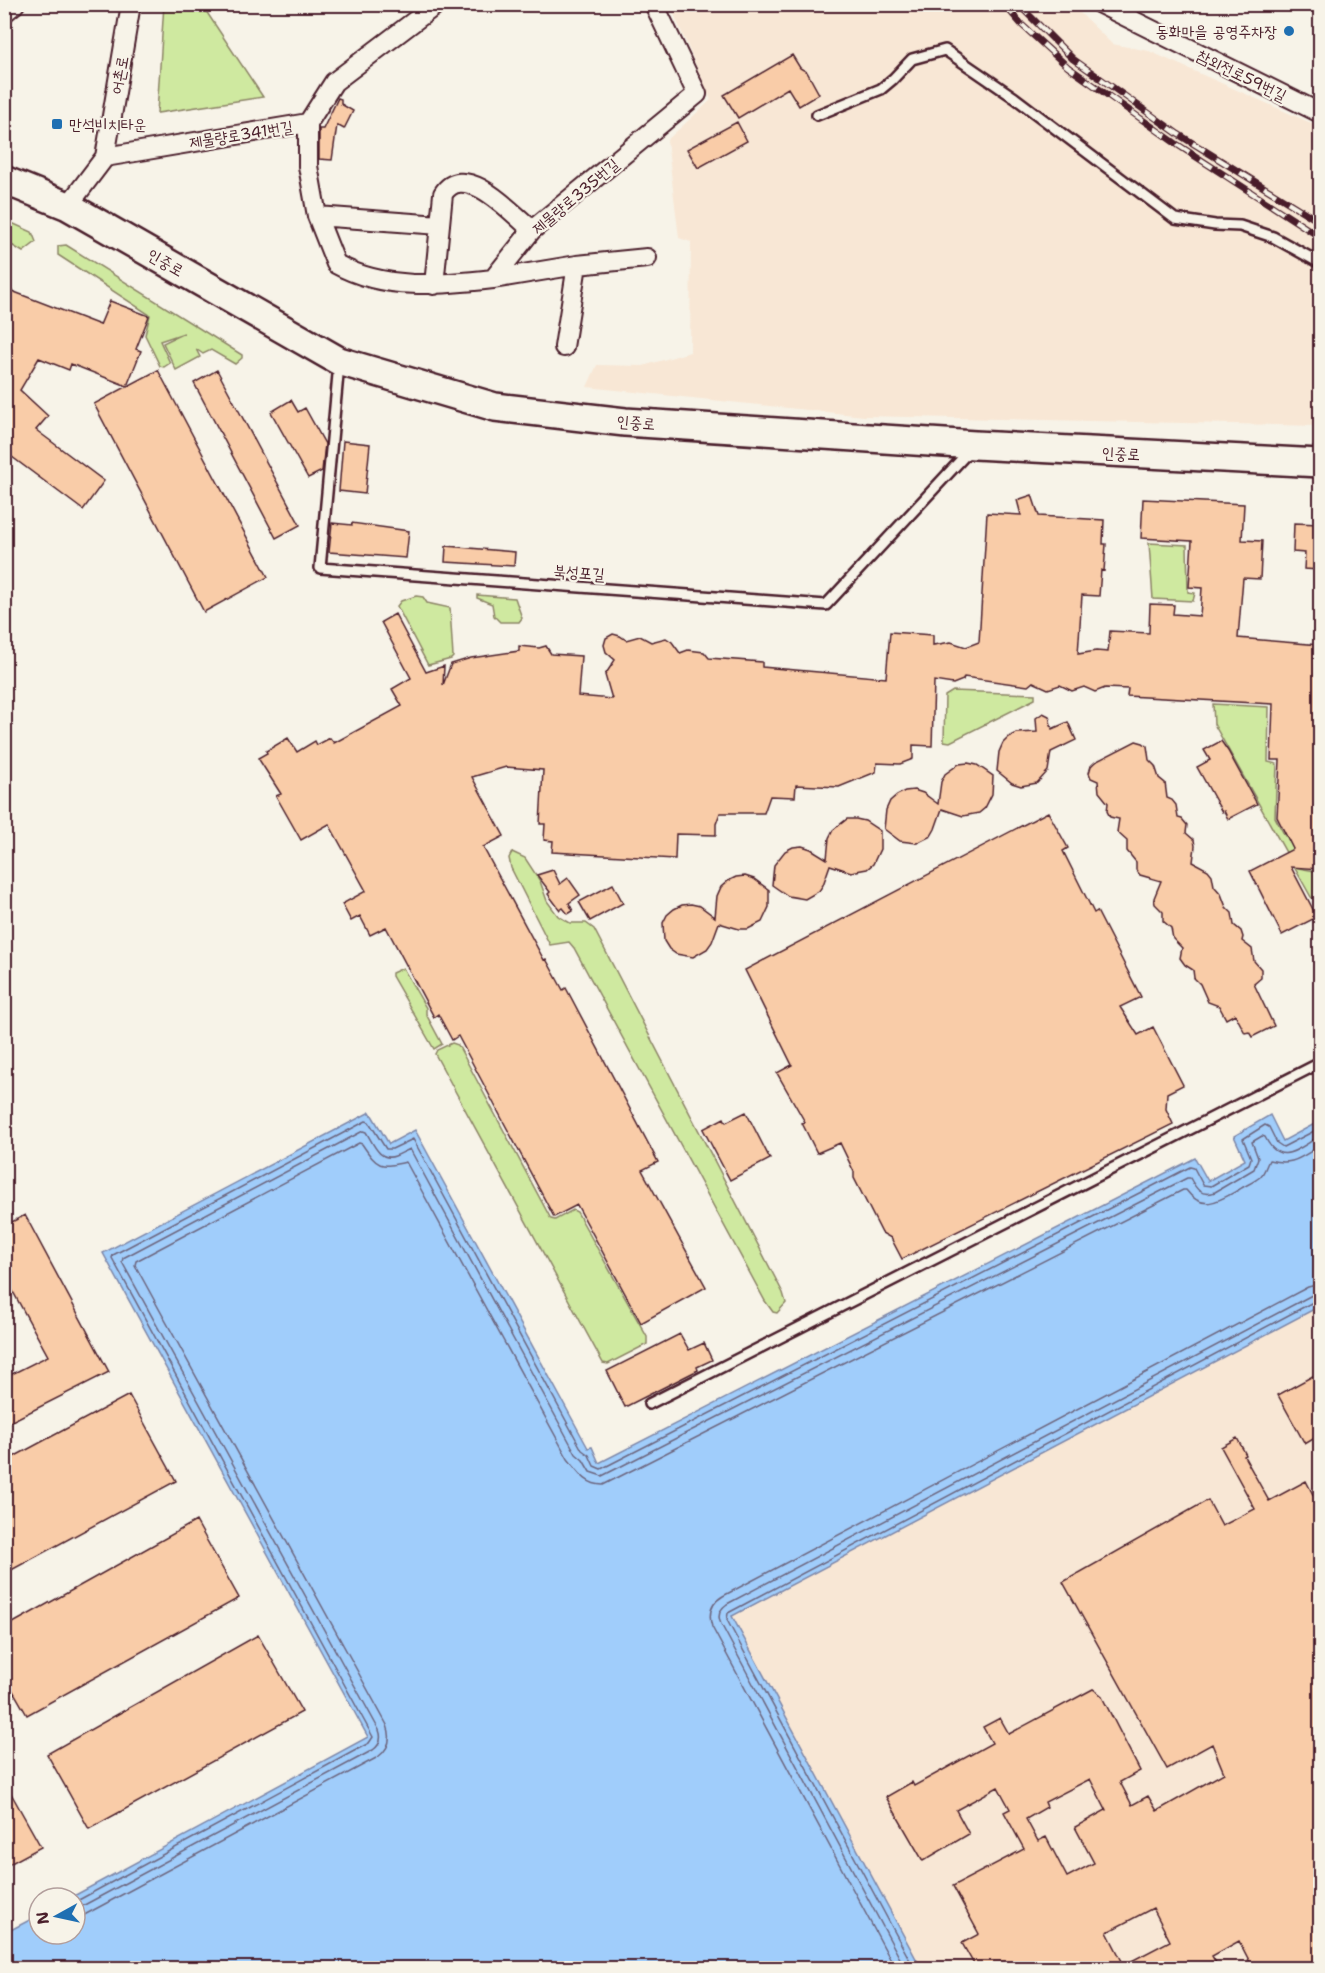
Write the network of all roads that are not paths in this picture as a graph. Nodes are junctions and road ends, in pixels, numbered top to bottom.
1 (15, 4) edge
2 (131, 4) edge
3 (437, 4) edge
4 (654, 4) edge
5 (1100, 4) edge
6 (4, 14) edge
7 (1320, 113) edge
8 (818, 115) dead end
9 (308, 123) junction
10 (105, 157) junction
11 (4, 180) edge
12 (68, 206) junction
13 (317, 216) junction
14 (440, 225) junction
15 (532, 230) junction
16 (647, 258) dead end
17 (1320, 263) edge
18 (577, 265) junction
19 (494, 279) junction
20 (435, 285) junction
21 (564, 347) dead end
22 (339, 362) junction
23 (975, 445) junction
24 (1320, 463) edge
25 (1320, 1063) edge
26 (649, 1404) dead end

1 - 6 street
2 - 10 street, 어촌로
3 - 9 street, 제물량로341번길
4 - 15 street, 제물량로335번길
5 - 7 street, 참외전로59번길
8 - 17 lane
9 - 10 street, 제물량로341번길
9 - 13 street
10 - 12 street, 어촌로
11 - 12 main road, 인중로
12 - 22 main road, 인중로
13 - 14 street
13 - 20 street
14 - 15 street
14 - 20 street
15 - 19 street, 제물량로335번길
16 - 18 street
18 - 19 street
18 - 21 street
19 - 20 street
22 - 23 main road, 인중로
22 - 23 lane, 북성포길
23 - 24 main road, 인중로
25 - 26 lane

